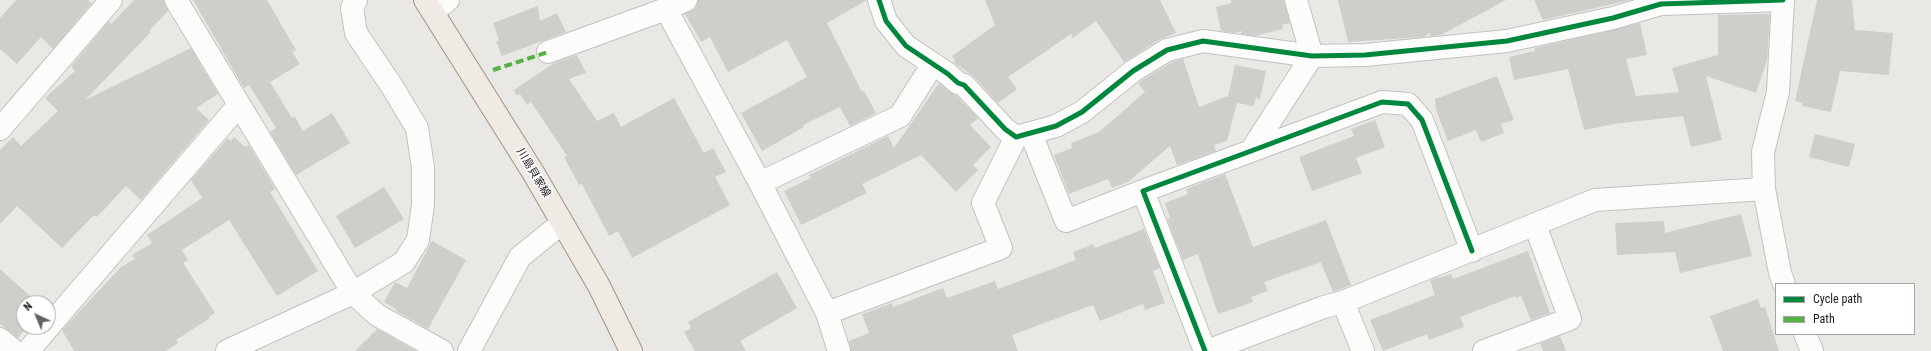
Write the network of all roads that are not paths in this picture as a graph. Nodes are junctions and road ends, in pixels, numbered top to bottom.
1 (111, 0) edge
2 (176, 0) edge
3 (356, 0) edge
4 (686, 0) edge
5 (879, 0) edge
6 (1296, 0) edge
7 (1783, 0) edge
8 (436, 4) edge
9 (666, 10) junction
10 (548, 52) dead end
11 (1312, 56) junction
12 (933, 64) junction
13 (239, 105) junction
14 (0, 129) edge
15 (1023, 135) junction
16 (1251, 151) junction
17 (760, 183) junction
18 (1764, 189) junction
19 (1143, 191) junction
20 (562, 223) junction
21 (1535, 225) junction
22 (1472, 251) junction
23 (1784, 283) edge
24 (353, 293) junction
25 (1343, 302) junction
26 (827, 313) junction
27 (1805, 335) edge
28 (0, 339) edge
29 (14, 351) edge
30 (28, 351) edge
31 (227, 351) edge
32 (442, 351) edge
33 (469, 351) edge
34 (631, 351) edge
35 (840, 351) edge
36 (1206, 351) edge
37 (1362, 351) edge
38 (1484, 351) edge
39 (1812, 351) edge

1 - 14 street
2 - 13 street
3 - 24 street
4 - 9 street
5 - 12 street
6 - 11 street
7 - 11 street
7 - 18 street
8 - 20 main road, 川島貝家線
9 - 10 street
9 - 17 street
11 - 15 street
11 - 16 street
12 - 15 street
12 - 17 street
13 - 24 street
13 - 30 street
15 - 19 street
15 - 26 street
16 - 19 street
16 - 22 street
17 - 26 street
18 - 21 street
18 - 23 street
19 - 36 street
20 - 33 street
20 - 34 main road, 川島貝家線
21 - 22 street
21 - 38 street
22 - 25 street
24 - 31 street
24 - 32 street
25 - 36 street
25 - 37 street
26 - 35 street
27 - 39 street
28 - 29 street

